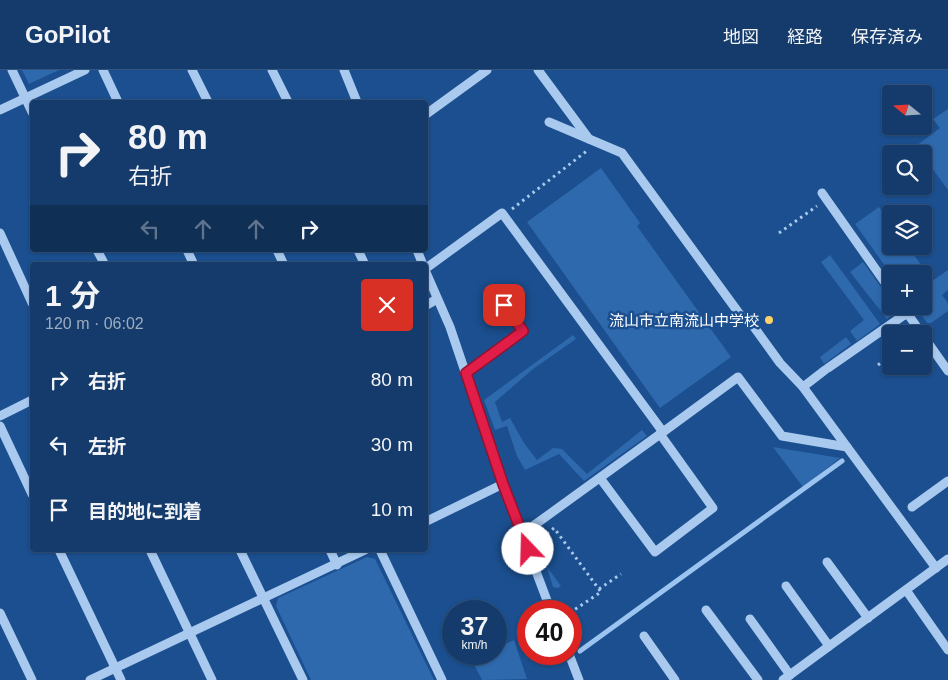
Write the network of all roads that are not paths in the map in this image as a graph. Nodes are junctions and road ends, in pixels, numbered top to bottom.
1 (12, 70) edge
2 (85, 70) edge
3 (103, 70) edge
4 (192, 70) edge
5 (272, 70) edge
6 (344, 70) edge
7 (488, 70) edge
8 (538, 70) edge
9 (26, 98) junction
10 (117, 100) edge
11 (207, 100) edge
12 (287, 100) edge
13 (356, 100) edge
14 (30, 107) edge
15 (0, 110) edge
16 (428, 113) edge
17 (549, 122) dead end
18 (589, 139) junction
19 (824, 196) road end
20 (0, 233) edge
21 (428, 268) edge
22 (428, 277) edge
23 (882, 278) edge
24 (494, 292) dead end
25 (30, 299) edge
26 (438, 299) junction
27 (428, 304) edge
28 (896, 315) edge
29 (932, 348) edge
30 (948, 371) edge
31 (466, 373) junction
32 (803, 386) junction
33 (30, 401) edge
34 (0, 416) edge
35 (0, 426) edge
36 (661, 433) junction
37 (847, 447) junction
38 (600, 478) junction
39 (948, 481) edge
40 (503, 484) junction
41 (30, 490) edge
42 (912, 507) dead end
43 (428, 521) edge
44 (522, 534) junction
45 (60, 552) edge
46 (151, 552) edge
47 (241, 552) edge
48 (331, 552) edge
49 (361, 552) edge
50 (381, 552) edge
51 (948, 560) edge
52 (827, 562) dead end
53 (337, 565) junction
54 (936, 568) junction
55 (786, 586) dead end
56 (906, 590) junction
57 (263, 599) junction
58 (548, 600) edge
59 (706, 610) dead end
60 (0, 613) edge
61 (868, 618) junction
62 (750, 619) dead end
63 (190, 634) junction
64 (644, 636) dead end
65 (829, 646) junction
66 (948, 650) edge
67 (573, 665) edge
68 (115, 668) junction
69 (787, 677) edge
70 (32, 680) edge
71 (90, 680) edge
72 (121, 680) edge
73 (212, 680) edge
74 (303, 680) edge
75 (442, 680) edge
76 (579, 680) edge
77 (675, 680) edge
78 (758, 680) edge

1 - 9 street
2 - 9 street
3 - 10 street
4 - 11 street
5 - 12 street
6 - 13 street
7 - 16 street
8 - 18 street
9 - 14 street
9 - 15 street
17 - 18 street
18 - 32 street
19 - 23 street
20 - 25 street
21 - 36 street
22 - 26 street
24 - 31 street
26 - 27 street
26 - 31 street
28 - 32 street
29 - 30 street
31 - 40 street
32 - 37 street
33 - 34 street
35 - 41 street
36 - 37 street
36 - 38 street
36 - 38 street
37 - 54 street
38 - 44 street
39 - 42 street
40 - 43 street
40 - 44 street
44 - 58 street
45 - 68 street
46 - 63 street
47 - 57 street
48 - 53 street
49 - 53 street
50 - 75 street
51 - 54 street
52 - 61 street
53 - 57 street
54 - 56 street
55 - 65 street
56 - 61 street
56 - 66 street
57 - 63 street
57 - 74 street
59 - 78 street
60 - 70 street
61 - 65 street
62 - 69 street
63 - 68 street
63 - 73 street
64 - 77 street
65 - 69 street
67 - 76 street
68 - 71 street
68 - 72 street

